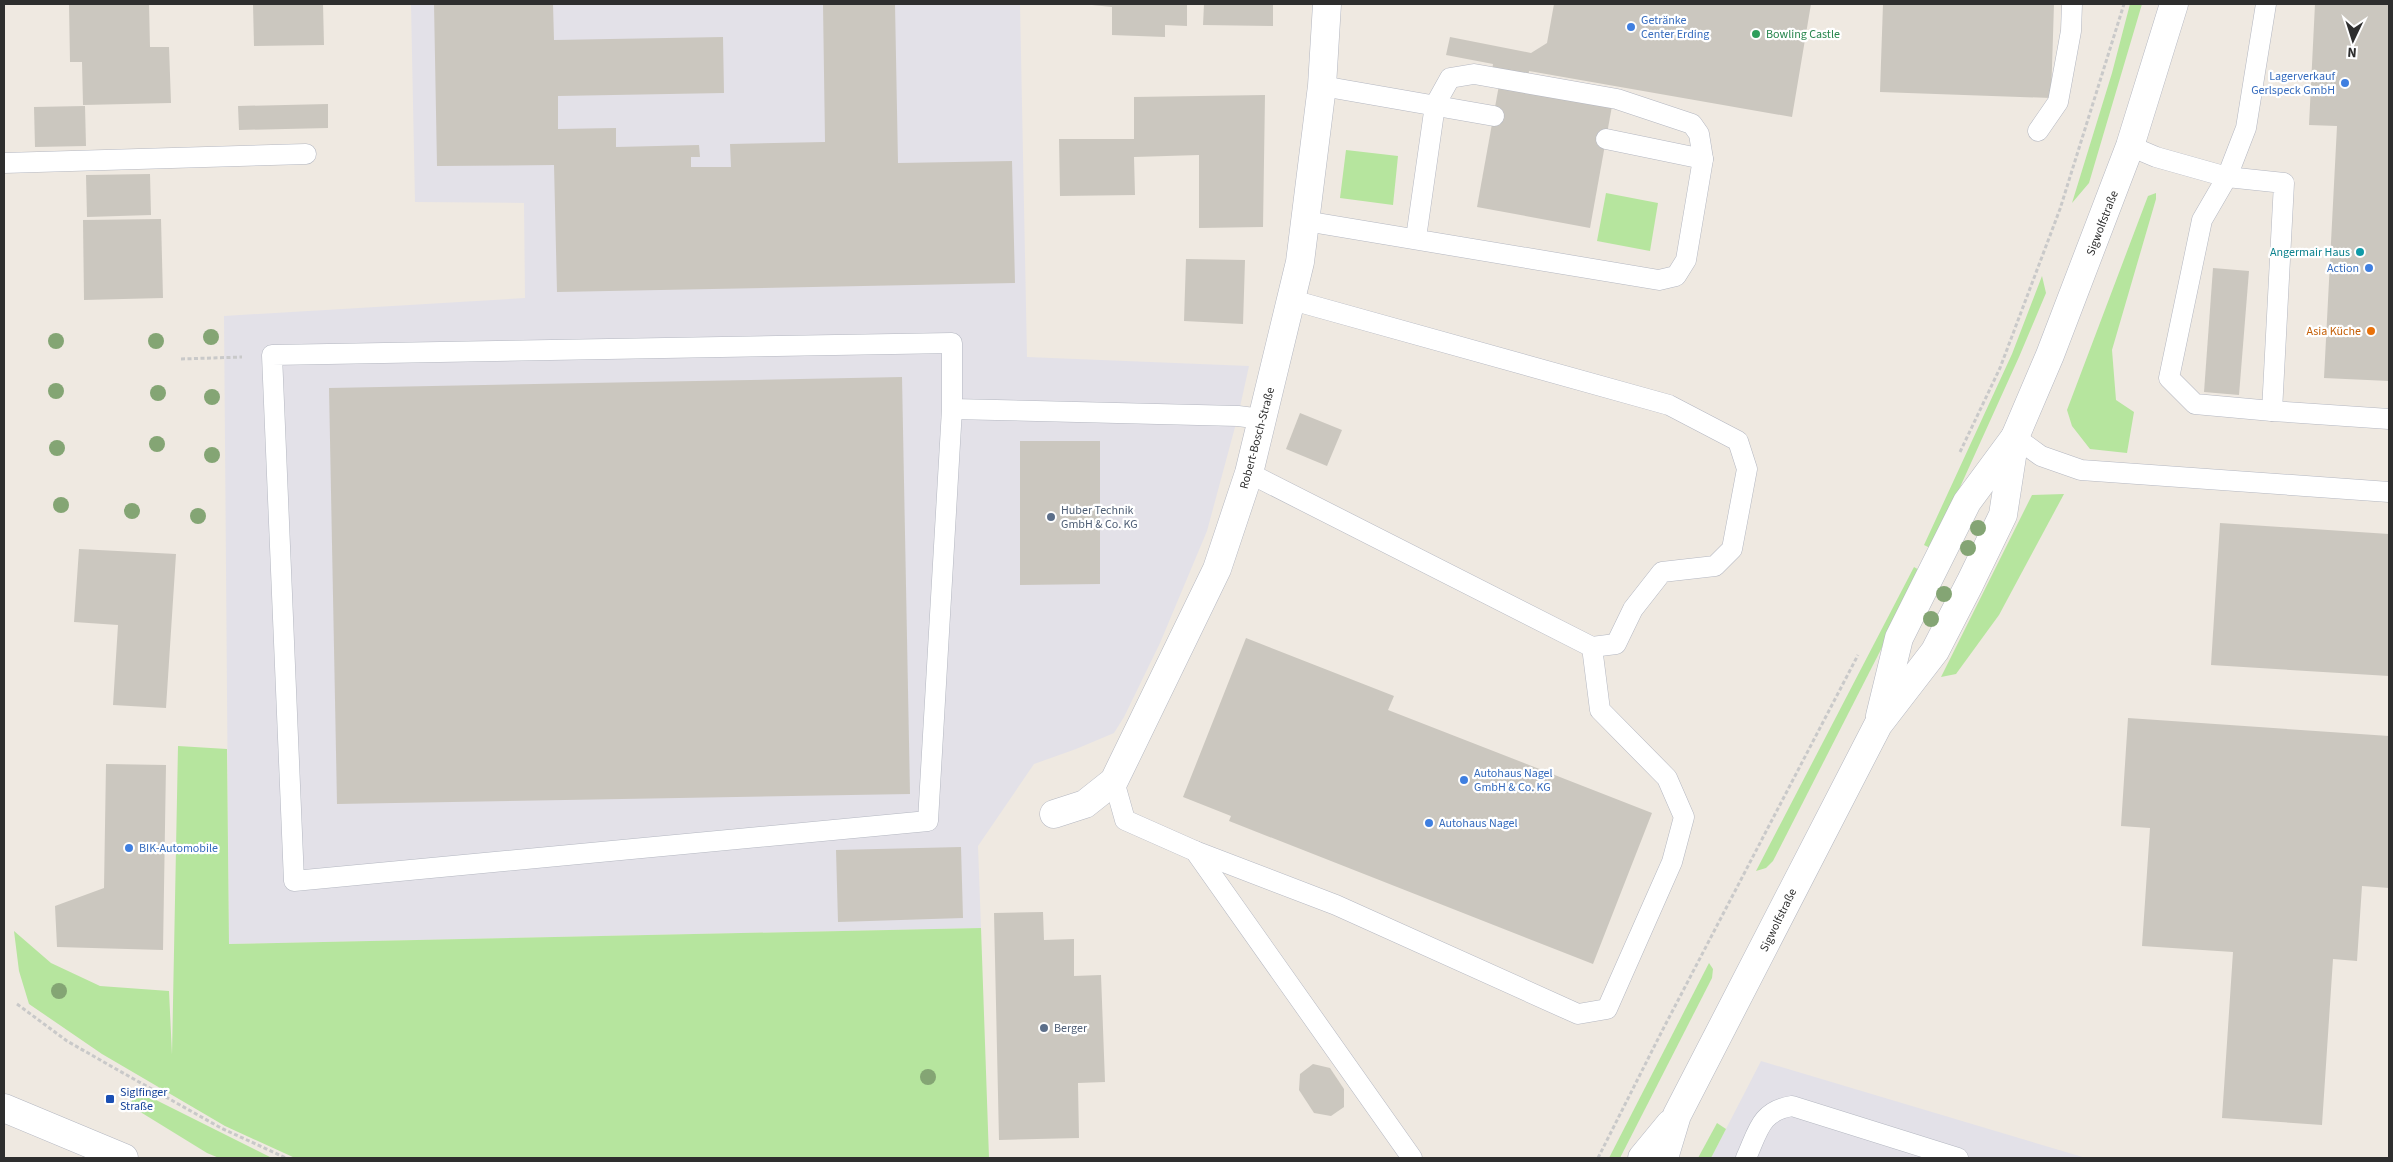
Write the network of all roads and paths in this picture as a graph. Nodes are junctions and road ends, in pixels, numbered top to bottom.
1 (1327, 4) edge
2 (2072, 4) edge
3 (2124, 4) edge
4 (2174, 4) edge
5 (2266, 4) edge
6 (1322, 86) junction
7 (1435, 105) junction
8 (1494, 116) dead end
9 (2038, 131) dead end
10 (1606, 139) dead end
11 (2130, 146) junction
12 (306, 154) dead end
13 (1703, 159) junction
14 (4, 163) edge
15 (2228, 177) junction
16 (1305, 221) junction
17 (1416, 238) junction
18 (1292, 300) junction
19 (272, 356) junction
20 (180, 359) dead end
21 (952, 409) junction
22 (2272, 411) junction
23 (1262, 419) junction
24 (2389, 419) edge
25 (2015, 437) junction
26 (1960, 453) dead end
27 (1249, 473) junction
28 (2389, 492) edge
29 (1592, 647) junction
30 (1859, 654) dead end
31 (1878, 724) junction
32 (1114, 781) junction
33 (1054, 814) dead end
34 (1195, 851) junction
35 (17, 1004) dead end
36 (4, 1108) edge
37 (1677, 1116) junction
38 (124, 1158) edge
39 (286, 1158) edge
40 (1412, 1158) edge
41 (1598, 1158) edge
42 (1642, 1158) edge
43 (1664, 1158) edge
44 (1746, 1158) edge
45 (1958, 1158) edge

1 - 6 street, Robert-Bosch-Straße
2 - 9 lane
3 - 26 path
4 - 11 street, Sigwolfstraße
5 - 15 lane
6 - 7 lane
6 - 16 street, Robert-Bosch-Straße
7 - 8 lane
7 - 13 lane
7 - 17 lane
10 - 13 lane
11 - 15 lane
11 - 25 street, Sigwolfstraße
12 - 14 lane
13 - 17 lane
15 - 22 lane
15 - 22 lane
16 - 17 lane
16 - 18 street, Robert-Bosch-Straße
18 - 23 street, Robert-Bosch-Straße
18 - 29 lane
19 - 20 path
19 - 21 lane
19 - 21 lane
21 - 23 lane
22 - 24 lane
23 - 27 street, Robert-Bosch-Straße
25 - 28 lane
25 - 31 street, Sigwolfstraße
25 - 31 street, Sigwolfstraße
27 - 29 lane
27 - 32 street, Robert-Bosch-Straße
29 - 34 lane
30 - 41 path
31 - 37 street, Sigwolfstraße
32 - 33 street, Robert-Bosch-Straße
32 - 34 lane
34 - 40 lane
35 - 39 path
36 - 38 street
37 - 42 street, Sigwolfstraße
37 - 43 street, Sigwolfstraße
44 - 45 lane

